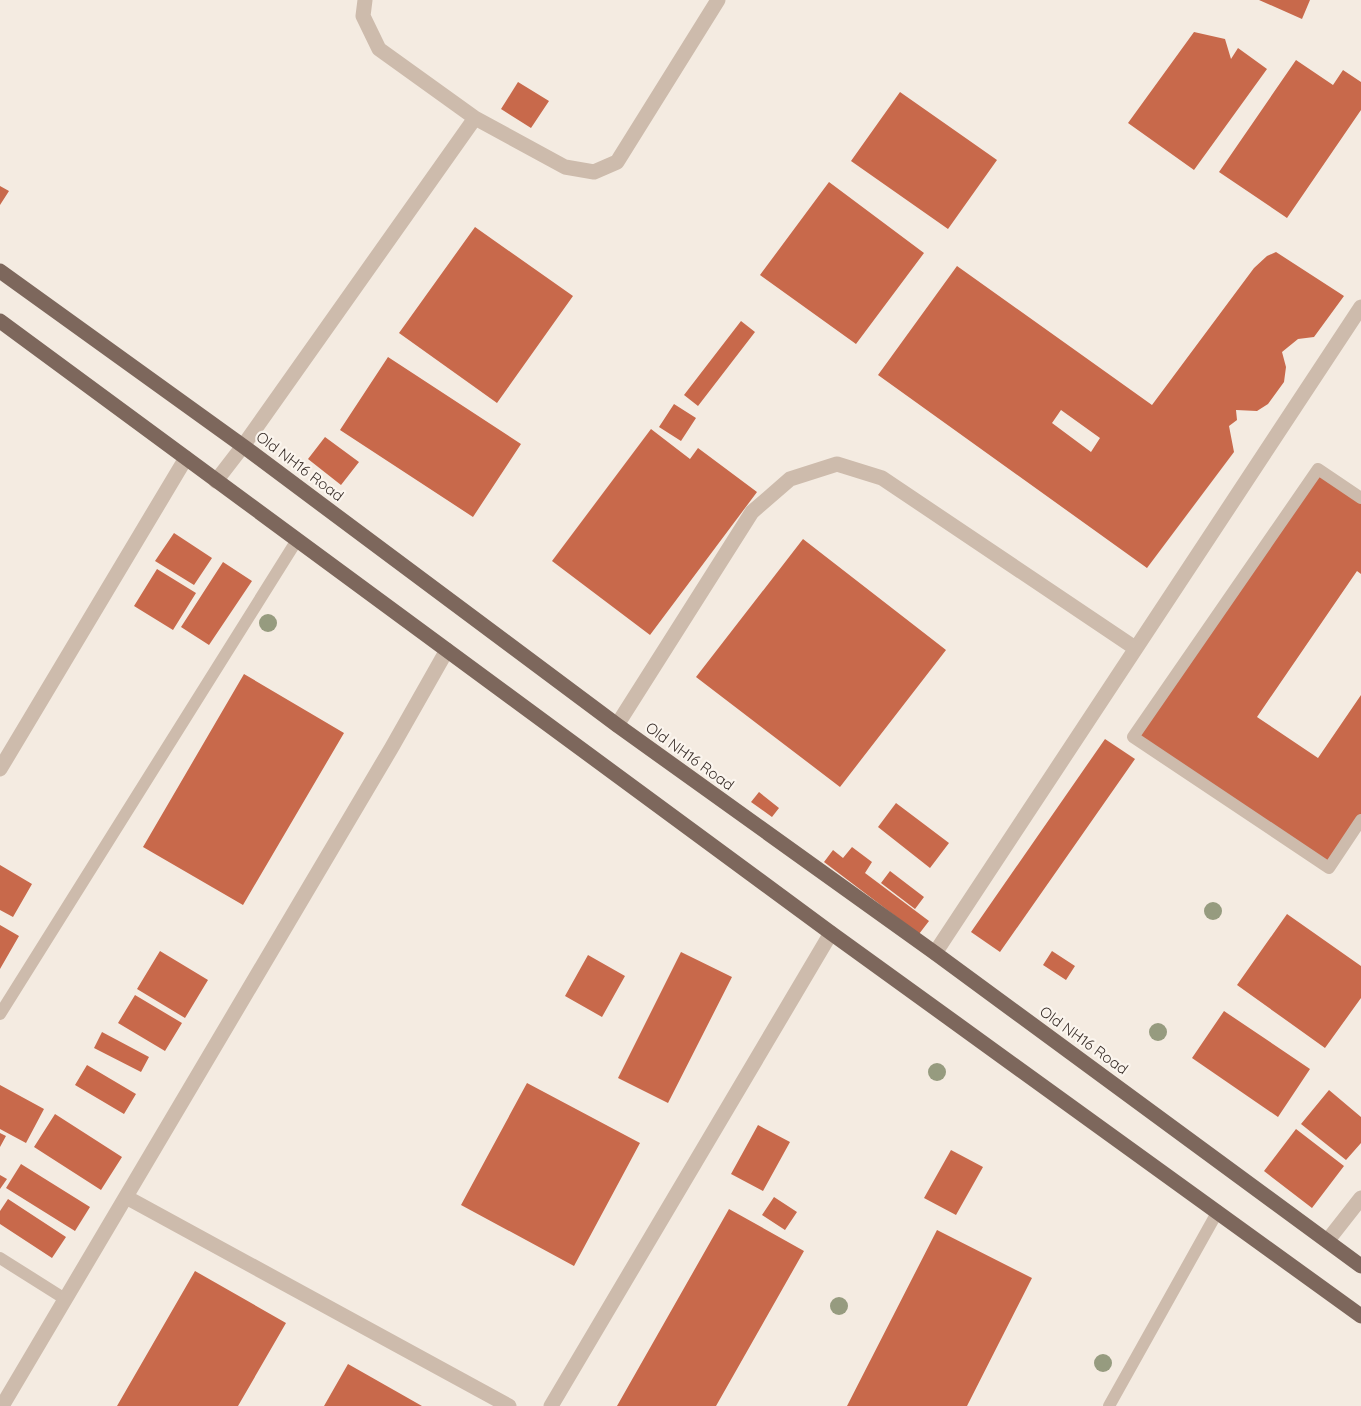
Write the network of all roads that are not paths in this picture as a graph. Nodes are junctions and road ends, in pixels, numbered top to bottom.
1 (365, 0) edge
2 (718, 0) edge
3 (475, 118) junction
4 (0, 271) edge
5 (1361, 307) edge
6 (0, 321) edge
7 (243, 446) junction
8 (186, 458) junction
9 (216, 481) junction
10 (1361, 498) edge
11 (297, 540) junction
12 (1135, 648) junction
13 (447, 650) junction
14 (617, 725) junction
15 (0, 769) edge
16 (1361, 820) edge
17 (831, 933) junction
18 (935, 953) junction
19 (0, 1014) edge
20 (126, 1197) junction
21 (1361, 1198) edge
22 (1218, 1211) junction
23 (1328, 1240) junction
24 (0, 1258) edge
25 (1361, 1266) edge
26 (65, 1299) junction
27 (1361, 1316) edge
28 (2, 1406) edge
29 (509, 1406) edge
30 (552, 1406) edge
31 (1109, 1406) edge

1 - 3 street
2 - 3 street
3 - 7 street
4 - 7 main road, Old NH16 Road
5 - 12 street
6 - 8 main road
7 - 9 street
7 - 14 main road, Old NH16 Road
8 - 9 main road
8 - 15 street
9 - 11 main road
10 - 16 lane
11 - 13 main road
11 - 19 lane
12 - 14 street
12 - 18 street
13 - 17 main road
13 - 20 street
14 - 18 main road, Old NH16 Road
17 - 22 main road
17 - 30 street
18 - 23 main road, Old NH16 Road
20 - 26 street
20 - 29 street
21 - 23 street
22 - 27 main road
22 - 31 lane
23 - 25 main road, Old NH16 Road
24 - 26 lane
26 - 28 street

